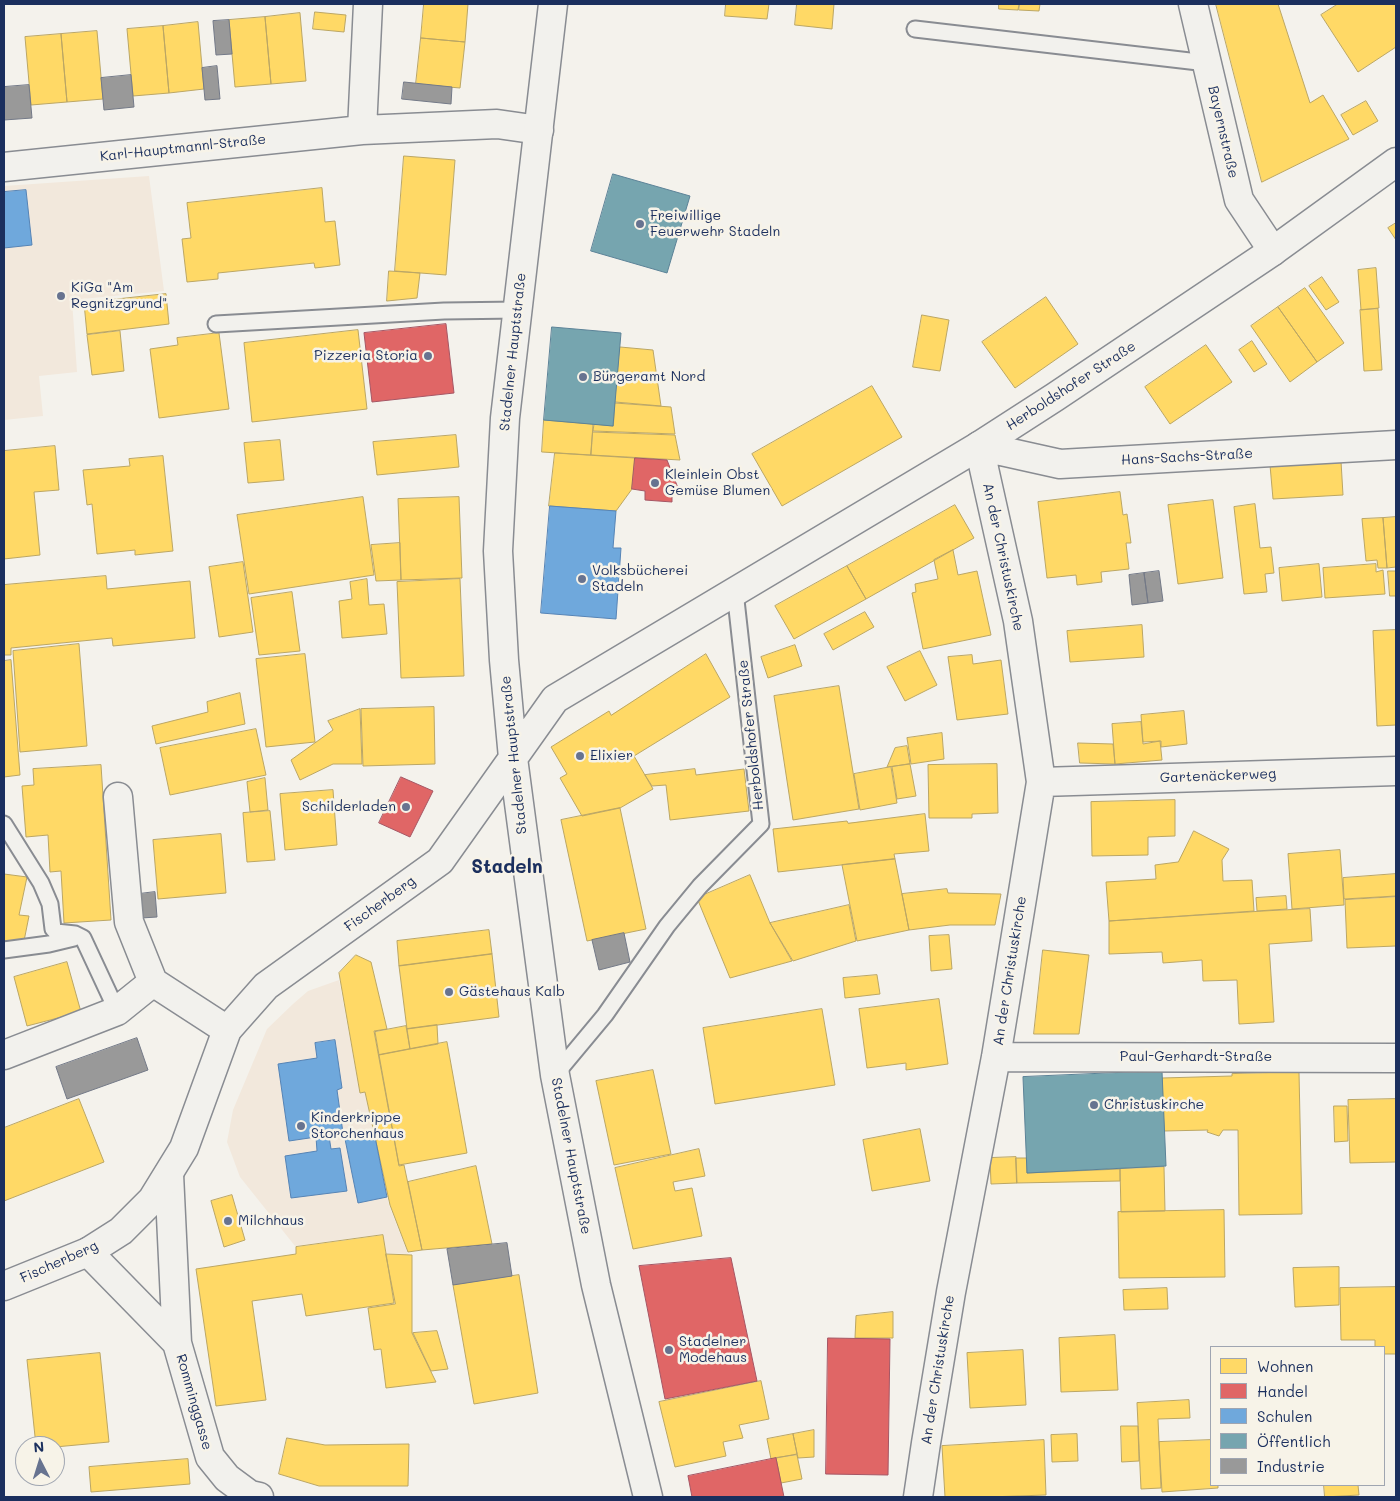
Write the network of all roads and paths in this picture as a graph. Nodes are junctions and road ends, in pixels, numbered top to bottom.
1 (368, 4) edge
2 (553, 4) edge
3 (1194, 4) edge
4 (915, 29) dead end
5 (1208, 63) junction
6 (362, 130) junction
7 (538, 130) junction
8 (1396, 162) edge
9 (4, 167) edge
10 (1273, 251) junction
11 (518, 310) junction
12 (216, 324) dead end
13 (1396, 445) edge
14 (979, 446) junction
15 (735, 591) junction
16 (513, 758) junction
17 (1396, 771) edge
18 (1041, 782) junction
19 (118, 797) dead end
20 (4, 824) edge
21 (81, 936) junction
22 (4, 950) edge
23 (153, 982) junction
24 (117, 1011) junction
25 (227, 1030) junction
26 (4, 1055) edge
27 (996, 1056) junction
28 (1396, 1058) edge
29 (555, 1075) junction
30 (169, 1174) junction
31 (88, 1252) junction
32 (4, 1286) edge
33 (177, 1343) junction
34 (226, 1488) edge
35 (259, 1497) edge
36 (645, 1497) edge
37 (918, 1497) edge

1 - 6 street
2 - 7 street, Stadelner Hauptstraße
3 - 5 street, Bayernstraße
4 - 5 lane
5 - 10 street, Bayernstraße
6 - 7 street, Karl-Hauptmannl-Straße
6 - 9 street, Karl-Hauptmannl-Straße
7 - 11 street, Stadelner Hauptstraße
8 - 10 street, Herboldshofer Straße
10 - 14 street, Herboldshofer Straße
11 - 12 lane
11 - 16 street, Stadelner Hauptstraße
13 - 14 street, Hans-Sachs-Straße
14 - 15 street, Herboldshofer Straße
14 - 18 street, An der Christuskirche
15 - 16 street, Herboldshofer Straße
15 - 29 lane, Herboldshofer Straße
16 - 25 street, Fischerberg
16 - 29 street, Stadelner Hauptstraße
17 - 18 street, Gartenäckerweg
18 - 27 street, An der Christuskirche
19 - 23 street
20 - 21 lane
21 - 22 lane
21 - 24 lane
23 - 24 street
23 - 25 street
24 - 26 street
25 - 30 street, Fischerberg
27 - 28 street, Paul-Gerhardt-Straße
27 - 37 street, An der Christuskirche
29 - 36 street, Stadelner Hauptstraße
30 - 31 street, Fischerberg
30 - 33 street, Romminggasse
31 - 32 street, Fischerberg
31 - 33 street, Romminggasse
33 - 34 street, Romminggasse
34 - 35 street, Romminggasse

